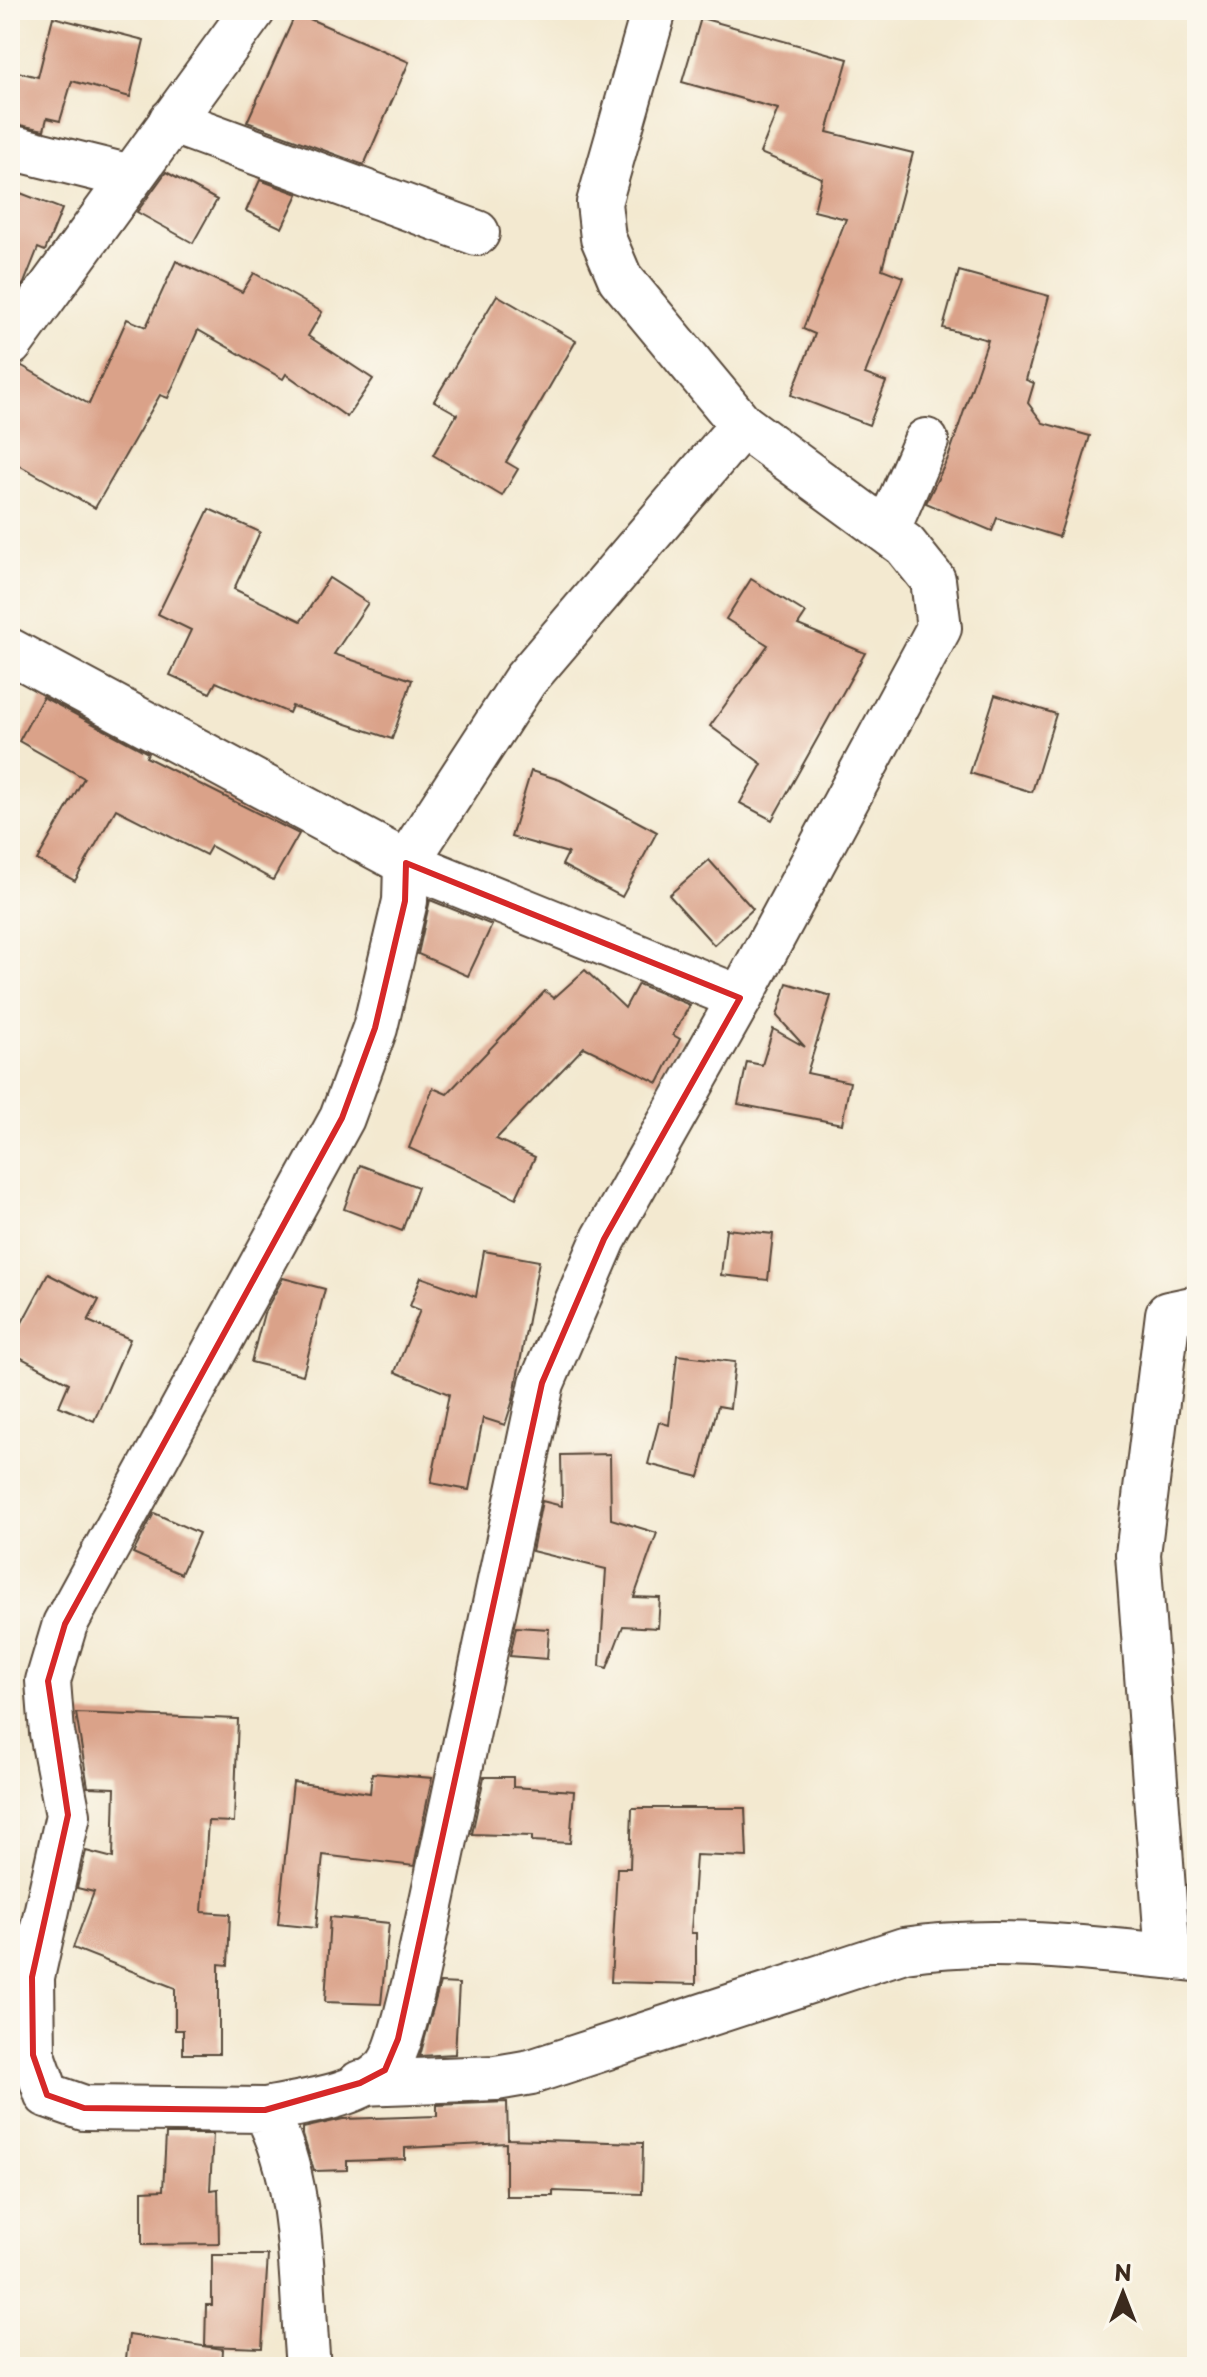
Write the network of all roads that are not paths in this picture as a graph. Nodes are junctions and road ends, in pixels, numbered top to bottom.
1 (253, 10) edge
2 (654, 10) edge
3 (171, 121) junction
4 (10, 147) edge
5 (131, 177) junction
6 (477, 233) dead end
7 (10, 344) edge
8 (742, 425) junction
9 (926, 441) dead end
10 (887, 531) junction
11 (10, 651) edge
12 (406, 863) junction
13 (740, 998) junction
14 (1197, 1308) edge
15 (1182, 1958) edge
16 (360, 2083) junction
17 (29, 2094) edge
18 (265, 2110) junction
19 (308, 2367) edge

1 - 3 street
2 - 8 street
3 - 5 street
3 - 6 street
4 - 5 street
5 - 7 street
8 - 10 street
8 - 12 street
9 - 10 street
10 - 13 street
11 - 12 street
12 - 13 street
12 - 17 street
13 - 16 street
14 - 15 street
15 - 16 street
16 - 18 street
17 - 18 street
18 - 19 street

